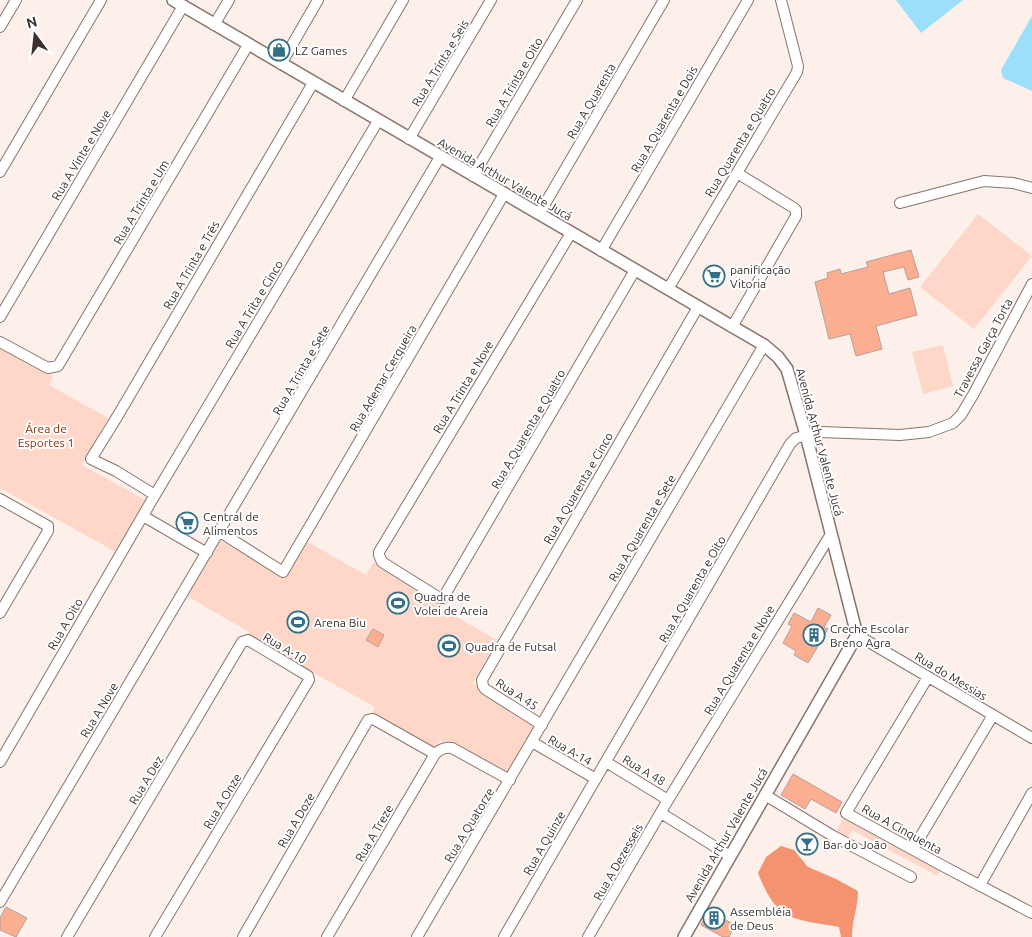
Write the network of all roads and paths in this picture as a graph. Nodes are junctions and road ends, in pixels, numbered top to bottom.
1 (16, 0) edge
2 (101, 0) edge
3 (172, 0) edge
4 (229, 0) edge
5 (318, 0) edge
6 (403, 0) edge
7 (491, 0) edge
8 (577, 0) edge
9 (664, 0) edge
10 (748, 0) edge
11 (780, 0) edge
12 (183, 6) junction
13 (214, 25) junction
14 (0, 26) edge
15 (248, 45) junction
16 (281, 64) junction
17 (313, 83) junction
18 (344, 101) junction
19 (378, 121) junction
20 (409, 139) junction
21 (440, 157) junction
22 (0, 172) edge
23 (736, 173) junction
24 (473, 176) junction
25 (1032, 188) edge
26 (504, 194) junction
27 (900, 204) dead end
28 (539, 214) junction
29 (571, 233) junction
30 (601, 251) junction
31 (635, 270) junction
32 (1032, 284) edge
33 (668, 289) junction
34 (698, 307) junction
35 (0, 317) edge
36 (732, 327) junction
37 (0, 342) edge
38 (764, 344) junction
39 (806, 435) junction
40 (154, 498) junction
41 (0, 499) edge
42 (143, 516) junction
43 (220, 532) junction
44 (831, 534) junction
45 (208, 553) junction
46 (440, 598) joint
47 (0, 613) edge
48 (858, 635) junction
49 (248, 640) joint
50 (928, 676) junction
51 (310, 677) joint
52 (482, 683) joint
53 (993, 715) junction
54 (542, 725) junction
55 (1032, 738) edge
56 (532, 742) junction
57 (435, 754) junction
58 (0, 762) edge
59 (606, 762) junction
60 (596, 779) junction
61 (510, 780) junction
62 (1032, 793) edge
63 (765, 795) junction
64 (668, 800) junction
65 (661, 813) junction
66 (913, 849) junction
67 (730, 856) junction
68 (911, 877) dead end
69 (980, 885) junction
70 (0, 902) edge
71 (1032, 913) edge
72 (67, 937) edge
73 (155, 937) edge
74 (243, 937) edge
75 (327, 937) edge
76 (417, 937) edge
77 (504, 937) edge
78 (588, 937) edge
79 (684, 937) edge

1 - 14 street
2 - 22 street
3 - 12 street, Avenida Arthur Valente Jucá
4 - 13 street
5 - 16 street
6 - 18 street
7 - 20 street, Rua A Trinta e Seis
8 - 24 street, Rua A Trinta e Oito
9 - 28 street, Rua A Quarenta
10 - 30 street, Rua A Quarenta e Dois
11 - 23 street, Rua Quarenta e Quatro
12 - 13 street, Avenida Arthur Valente Jucá
12 - 35 street, Rua A Vinte e Nove
13 - 15 street, Avenida Arthur Valente Jucá
15 - 16 street, Avenida Arthur Valente Jucá
15 - 37 street, Rua A Trinta e Um
16 - 17 street, Avenida Arthur Valente Jucá
17 - 18 street, Avenida Arthur Valente Jucá
17 - 40 street, Rua A Trinta e Três
18 - 19 street, Avenida Arthur Valente Jucá
19 - 20 street, Avenida Arthur Valente Jucá
19 - 40 street, Rua A Trita e Cinco
20 - 21 street, Avenida Arthur Valente Jucá
21 - 24 street, Avenida Arthur Valente Jucá
21 - 43 street, Rua A Trinta e Sete
23 - 33 street, Rua Quarenta e Quatro
23 - 36 street
24 - 26 street, Avenida Arthur Valente Jucá
25 - 27 street
26 - 28 street, Avenida Arthur Valente Jucá
26 - 43 street, Rua Ademar Cerqueira
28 - 29 street, Avenida Arthur Valente Jucá
29 - 30 street, Avenida Arthur Valente Jucá
29 - 46 street, Rua A Trinta e Nove
30 - 31 street, Avenida Arthur Valente Jucá
31 - 33 street, Avenida Arthur Valente Jucá
31 - 46 street, Rua A Quarenta e Quatro
32 - 39 street, Travessa Garça Torta
33 - 34 street, Avenida Arthur Valente Jucá
34 - 36 street, Avenida Arthur Valente Jucá
34 - 52 street, Rua A Quarenta e Cinco
36 - 38 street, Avenida Arthur Valente Jucá
38 - 39 street, Avenida Arthur Valente Jucá
38 - 54 street, Rua A Quarenta e Sete
39 - 44 street, Avenida Arthur Valente Jucá
39 - 59 street, Rua A Quarenta e Oito
40 - 42 street, Rua A Oito
41 - 47 street
42 - 45 street
42 - 58 street, Rua A Oito
43 - 45 street, Rua A Nove
44 - 48 street, Avenida Arthur Valente Jucá
44 - 64 street, Rua A Quarenta e Nove
45 - 70 street, Rua A Nove
48 - 50 street, Rua do Messias
48 - 63 street, Avenida Arthur Valente Jucá
49 - 51 street, Rua A-10
49 - 72 street, Rua A Dez
50 - 53 street, Rua do Messias
50 - 66 street, Rua A Cinquenta
51 - 73 street, Rua A Onze
52 - 54 street, Rua A 45
53 - 55 street, Rua do Messias
53 - 66 street
54 - 56 street, Rua A Quatorze
56 - 60 street, Rua A-14
56 - 61 street, Rua A Quatorze
57 - 61 street, Rua A Treze
57 - 74 street, Rua A Doze
57 - 75 street, Rua A Treze
59 - 60 street, Rua A Quinze
59 - 64 street, Rua A 48
60 - 77 street, Rua A Quinze
61 - 76 street, Rua A Quatorze
62 - 69 street
63 - 67 street, Avenida Arthur Valente Jucá
63 - 68 street
64 - 65 street, Rua A Dezesseis
65 - 67 street
65 - 78 street, Rua A Dezesseis
66 - 69 street, Rua A Cinquenta
67 - 79 street, Avenida Arthur Valente Jucá
69 - 71 street, Rua A Cinquenta

